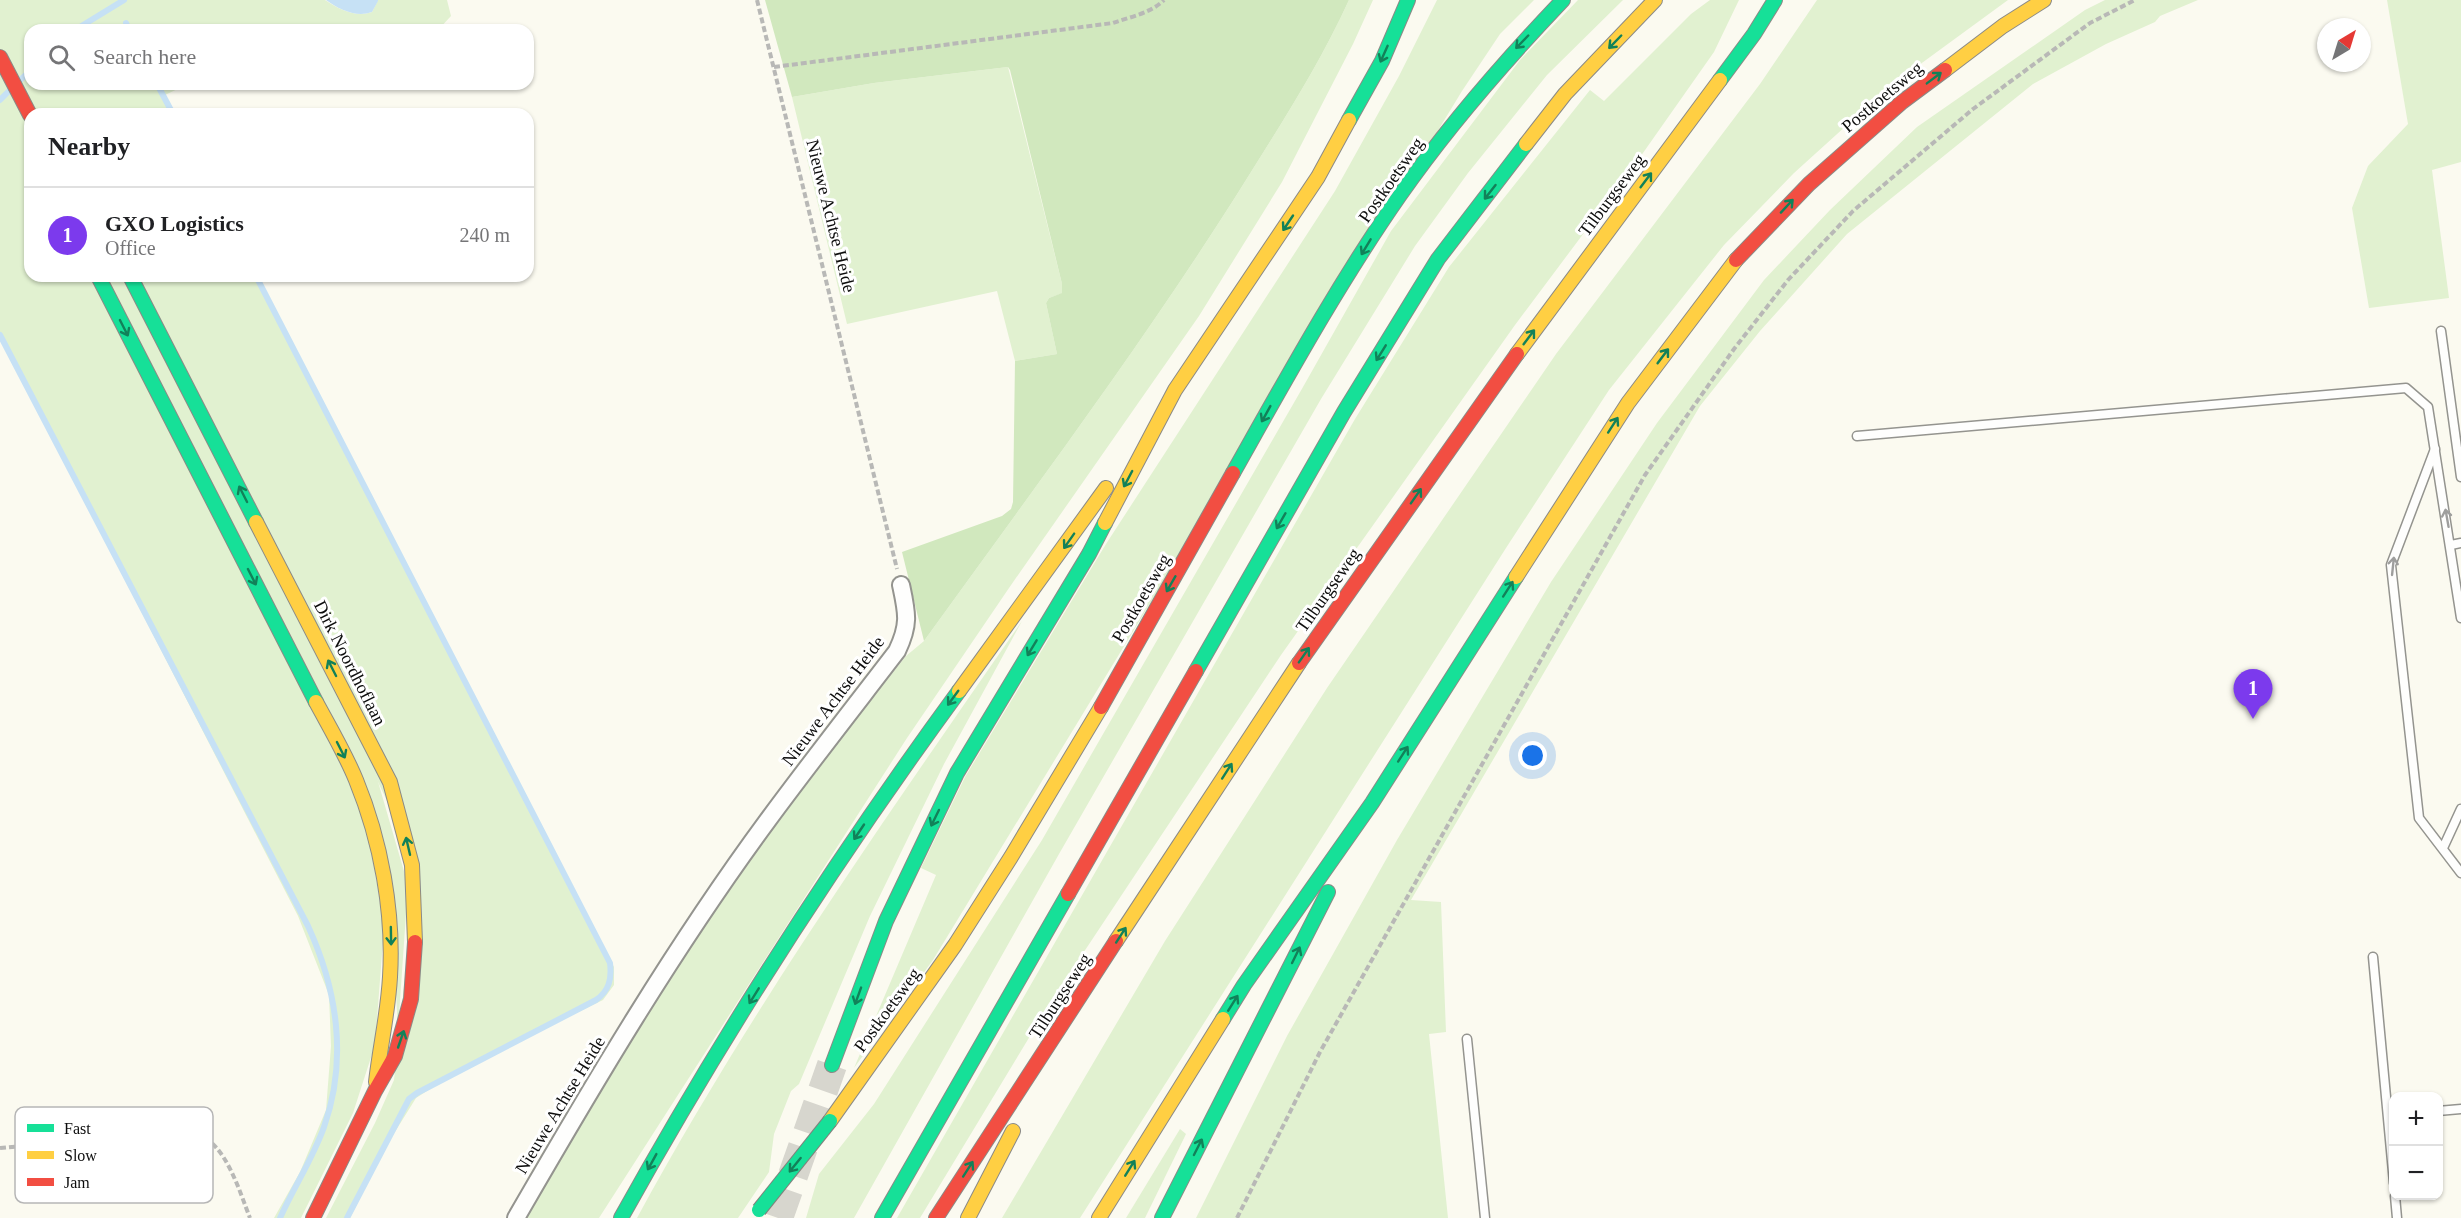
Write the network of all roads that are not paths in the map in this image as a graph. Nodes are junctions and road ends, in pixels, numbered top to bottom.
1 (1408, 0) edge
2 (1563, 0) edge
3 (1655, 0) edge
4 (1775, 0) edge
5 (2044, 0) edge
6 (0, 57) edge
7 (26, 108) edge
8 (101, 282) edge
9 (133, 282) edge
10 (2441, 331) dead end
11 (1175, 390) junction
12 (1857, 436) dead end
13 (2435, 448) junction
14 (2461, 477) edge
15 (2461, 543) edge
16 (2451, 545) junction
17 (901, 585) road end
18 (2461, 618) edge
19 (1372, 803) junction
20 (2461, 809) edge
21 (2443, 848) junction
22 (2461, 873) edge
23 (2373, 957) dead end
24 (1089, 984) junction
25 (1467, 1039) dead end
26 (832, 1065) tunnel mouth
27 (375, 1091) junction
28 (1028, 1101) dead end
29 (2389, 1106) edge
30 (2461, 1109) edge
31 (2443, 1111) edge
32 (1017, 1122) dead end
33 (2395, 1200) edge
34 (756, 1214) edge
35 (313, 1218) edge
36 (516, 1218) edge
37 (621, 1218) edge
38 (882, 1218) edge
39 (936, 1218) edge
40 (968, 1218) edge
41 (1099, 1218) edge
42 (1162, 1218) edge
43 (1485, 1218) edge
44 (2397, 1218) edge

1 -> 11 main road
2 -> 34 main road, Postkoetsweg, bridge
3 -> 38 main road
24 -> 4 main road, Tilburgseweg
19 -> 5 main road, Postkoetsweg
6 - 7 main road
8 -> 27 main road, Dirk Noordhoflaan
27 -> 9 main road, Dirk Noordhoflaan
10 - 14 lane
11 -> 26 main road
11 -> 37 main road
12 - 13 lane
16 -> 13 lane
21 -> 13 lane
15 - 16 lane
16 - 18 lane
17 - 36 street, Nieuwe Achtse Heide
41 -> 19 main road, Postkoetsweg
42 -> 19 main road, Postkoetsweg
20 - 21 lane
21 - 22 lane
23 - 29 lane
24 - 28 main road
39 -> 24 main road, Tilburgseweg
25 - 43 lane
27 - 35 main road, Dirk Noordhoflaan
30 - 31 lane
32 - 40 main road
33 - 44 lane

